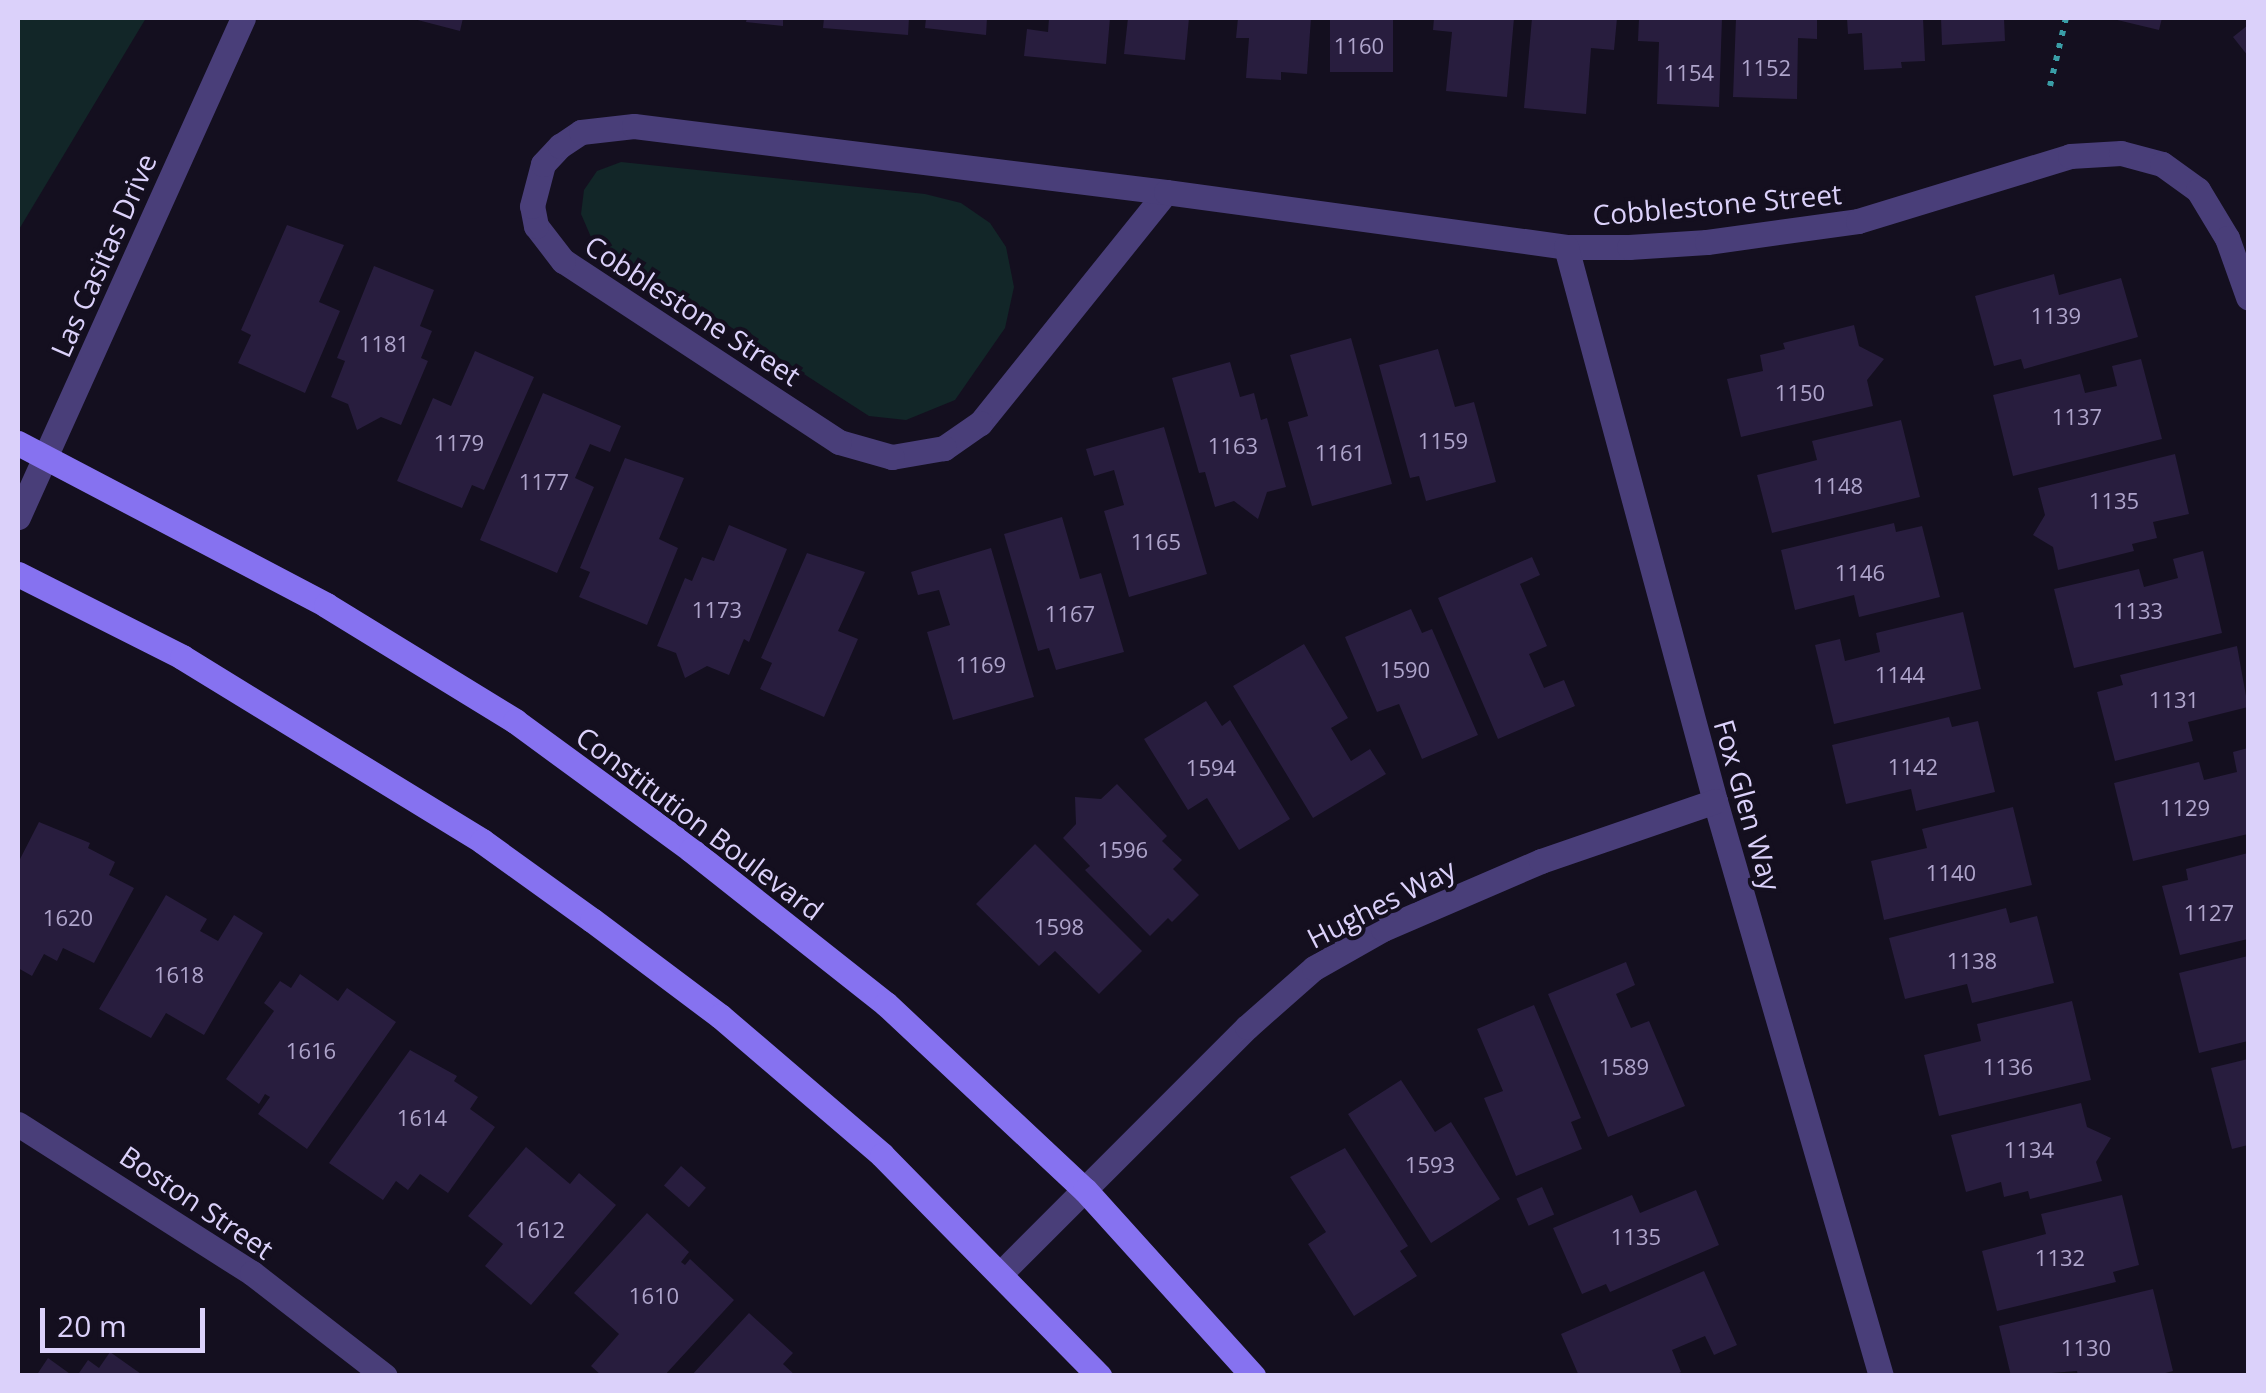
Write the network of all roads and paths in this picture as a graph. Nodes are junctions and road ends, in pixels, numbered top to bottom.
1 (242, 18) edge
2 (2066, 18) edge
3 (2050, 86) dead end
4 (1166, 192) junction
5 (1566, 248) junction
6 (2248, 298) edge
7 (18, 443) edge
8 (46, 455) junction
9 (18, 517) edge
10 (18, 574) edge
11 (1716, 802) junction
12 (18, 1124) edge
13 (1084, 1190) junction
14 (1001, 1273) junction
15 (384, 1376) edge
16 (1099, 1376) edge
17 (1253, 1376) edge
18 (1881, 1376) edge

1 - 8 street, Las Casitas Drive
2 - 3 path
4 - 4 street, Cobblestone Street
4 - 5 street, Cobblestone Street
5 - 6 street, Cobblestone Street
5 - 11 street, Fox Glen Way
7 - 8 main road, Constitution Boulevard
8 - 9 street, Las Casitas Drive
8 - 13 main road, Constitution Boulevard
10 - 14 main road
11 - 13 street, Hughes Way
11 - 18 street, Fox Glen Way
12 - 15 street, Boston Street
13 - 14 street, Hughes Way
13 - 17 main road, Constitution Boulevard
14 - 16 main road

